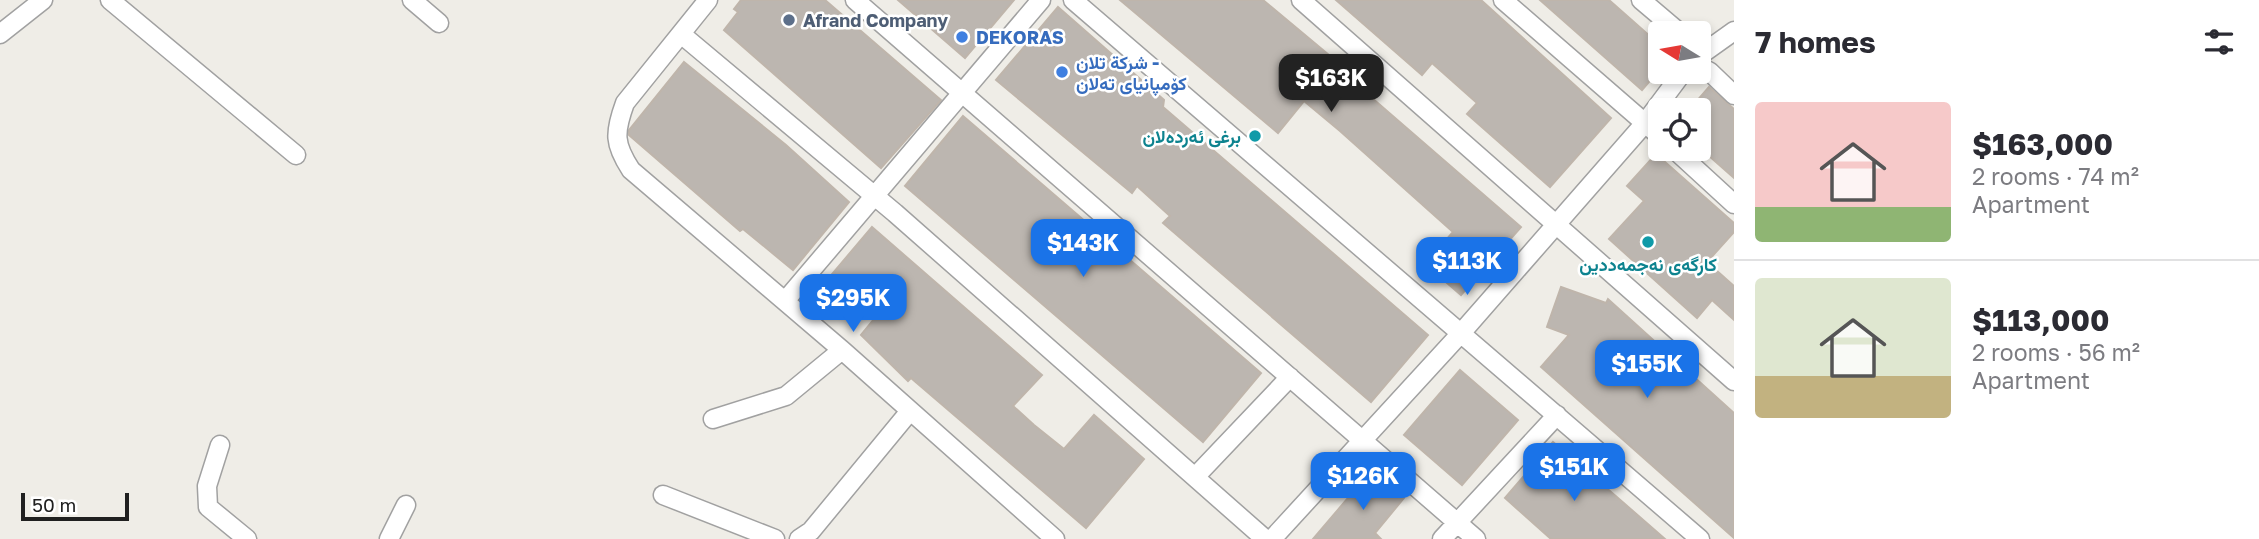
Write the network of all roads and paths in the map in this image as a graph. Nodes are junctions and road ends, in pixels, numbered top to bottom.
1 (43, 0) edge
2 (110, 0) edge
3 (412, 0) edge
4 (708, 0) edge
5 (855, 0) edge
6 (1041, 0) edge
7 (1301, 0) edge
8 (1503, 0) edge
9 (1641, 0) edge
10 (1082, 3) edge
11 (1665, 21) edge
12 (439, 23) dead end
13 (1734, 31) edge
14 (0, 34) edge
15 (681, 34) junction
16 (1712, 47) edge
17 (1712, 74) edge
18 (1674, 84) edge
19 (962, 93) junction
20 (1734, 95) edge
21 (1645, 123) junction
22 (1648, 126) edge
23 (296, 155) dead end
24 (1687, 161) edge
25 (874, 196) junction
26 (1734, 204) edge
27 (1555, 222) junction
28 (785, 301) junction
29 (1462, 332) junction
30 (842, 350) junction
31 (1290, 377) junction
32 (1734, 381) edge
33 (910, 411) junction
34 (1557, 415) junction
35 (713, 419) dead end
36 (1363, 440) junction
37 (220, 445) dead end
38 (1195, 477) junction
39 (663, 495) dead end
40 (405, 505) dead end
41 (1457, 523) junction
42 (247, 539) edge
43 (389, 539) edge
44 (775, 539) edge
45 (799, 539) edge
46 (1055, 539) edge
47 (1265, 539) edge
48 (1272, 539) edge
49 (1442, 539) edge
50 (1476, 539) edge
51 (1700, 539) edge

1 - 14 street
2 - 23 street
3 - 12 street
4 - 15 street
5 - 19 street
6 - 19 street
7 - 27 street
8 - 21 street
9 - 11 street
10 - 29 street
13 - 16 street
15 - 25 street
15 - 28 street
17 - 20 street
18 - 21 street
19 - 25 street
19 - 31 street
21 - 22 street
21 - 27 street
24 - 26 street
25 - 28 street
25 - 38 street
27 - 29 street
27 - 32 street
28 - 30 street
29 - 34 street
29 - 36 street
30 - 33 street
30 - 35 street
31 - 36 street
31 - 38 street
33 - 45 street
33 - 46 street
34 - 41 street
34 - 51 street
36 - 41 street
36 - 48 street
37 - 42 street
38 - 47 street
39 - 44 street
40 - 43 street
41 - 49 street
41 - 50 street

